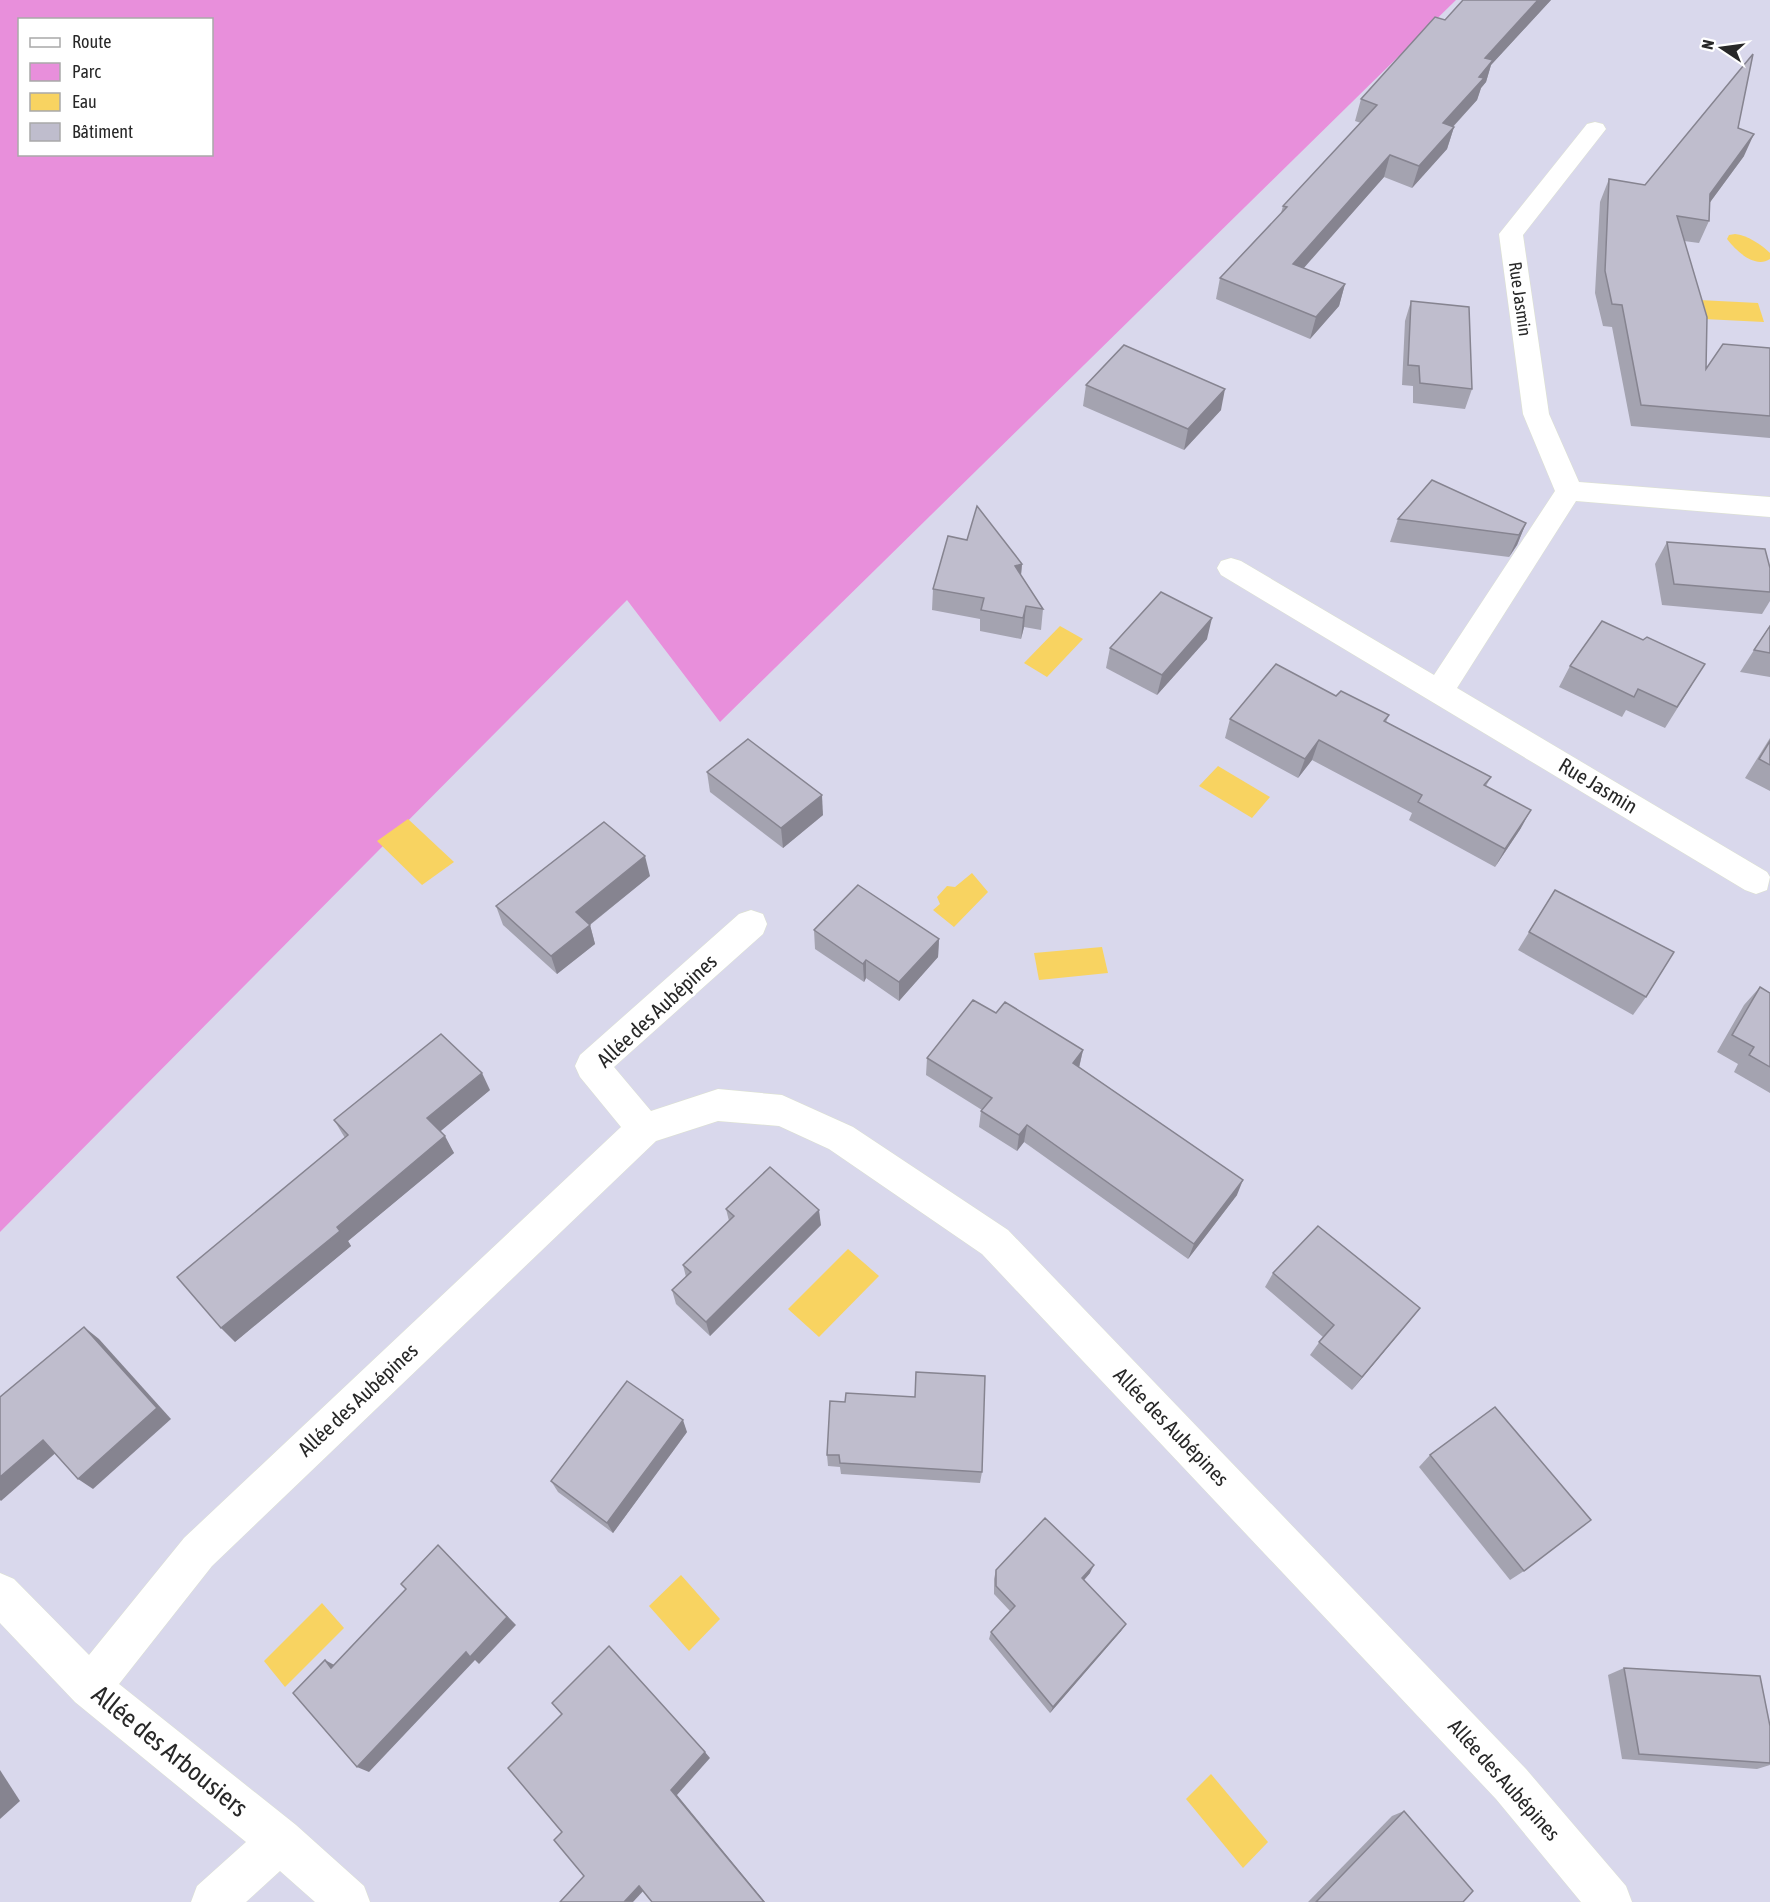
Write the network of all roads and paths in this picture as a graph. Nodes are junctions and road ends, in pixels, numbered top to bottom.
1 (1594, 129) dead end
2 (1569, 491) junction
3 (1770, 507) edge
4 (1231, 568) dead end
5 (1439, 692) junction
6 (1756, 881) dead end
7 (751, 924) dead end
8 (644, 1129) junction
9 (0, 1593) edge
10 (90, 1687) junction
11 (280, 1842) junction
12 (213, 1902) edge
13 (348, 1902) edge
14 (1610, 1902) edge

1 - 2 street, Rue Jasmin
2 - 3 street
2 - 5 street
4 - 5 street, Rue Jasmin
5 - 6 street, Rue Jasmin
7 - 8 street, Allée des Aubépines
8 - 10 street, Allée des Aubépines
8 - 14 street, Allée des Aubépines
9 - 10 street, Allée des Arbousiers
10 - 11 street, Allée des Arbousiers
11 - 12 street
11 - 13 street, Allée des Arbousiers

